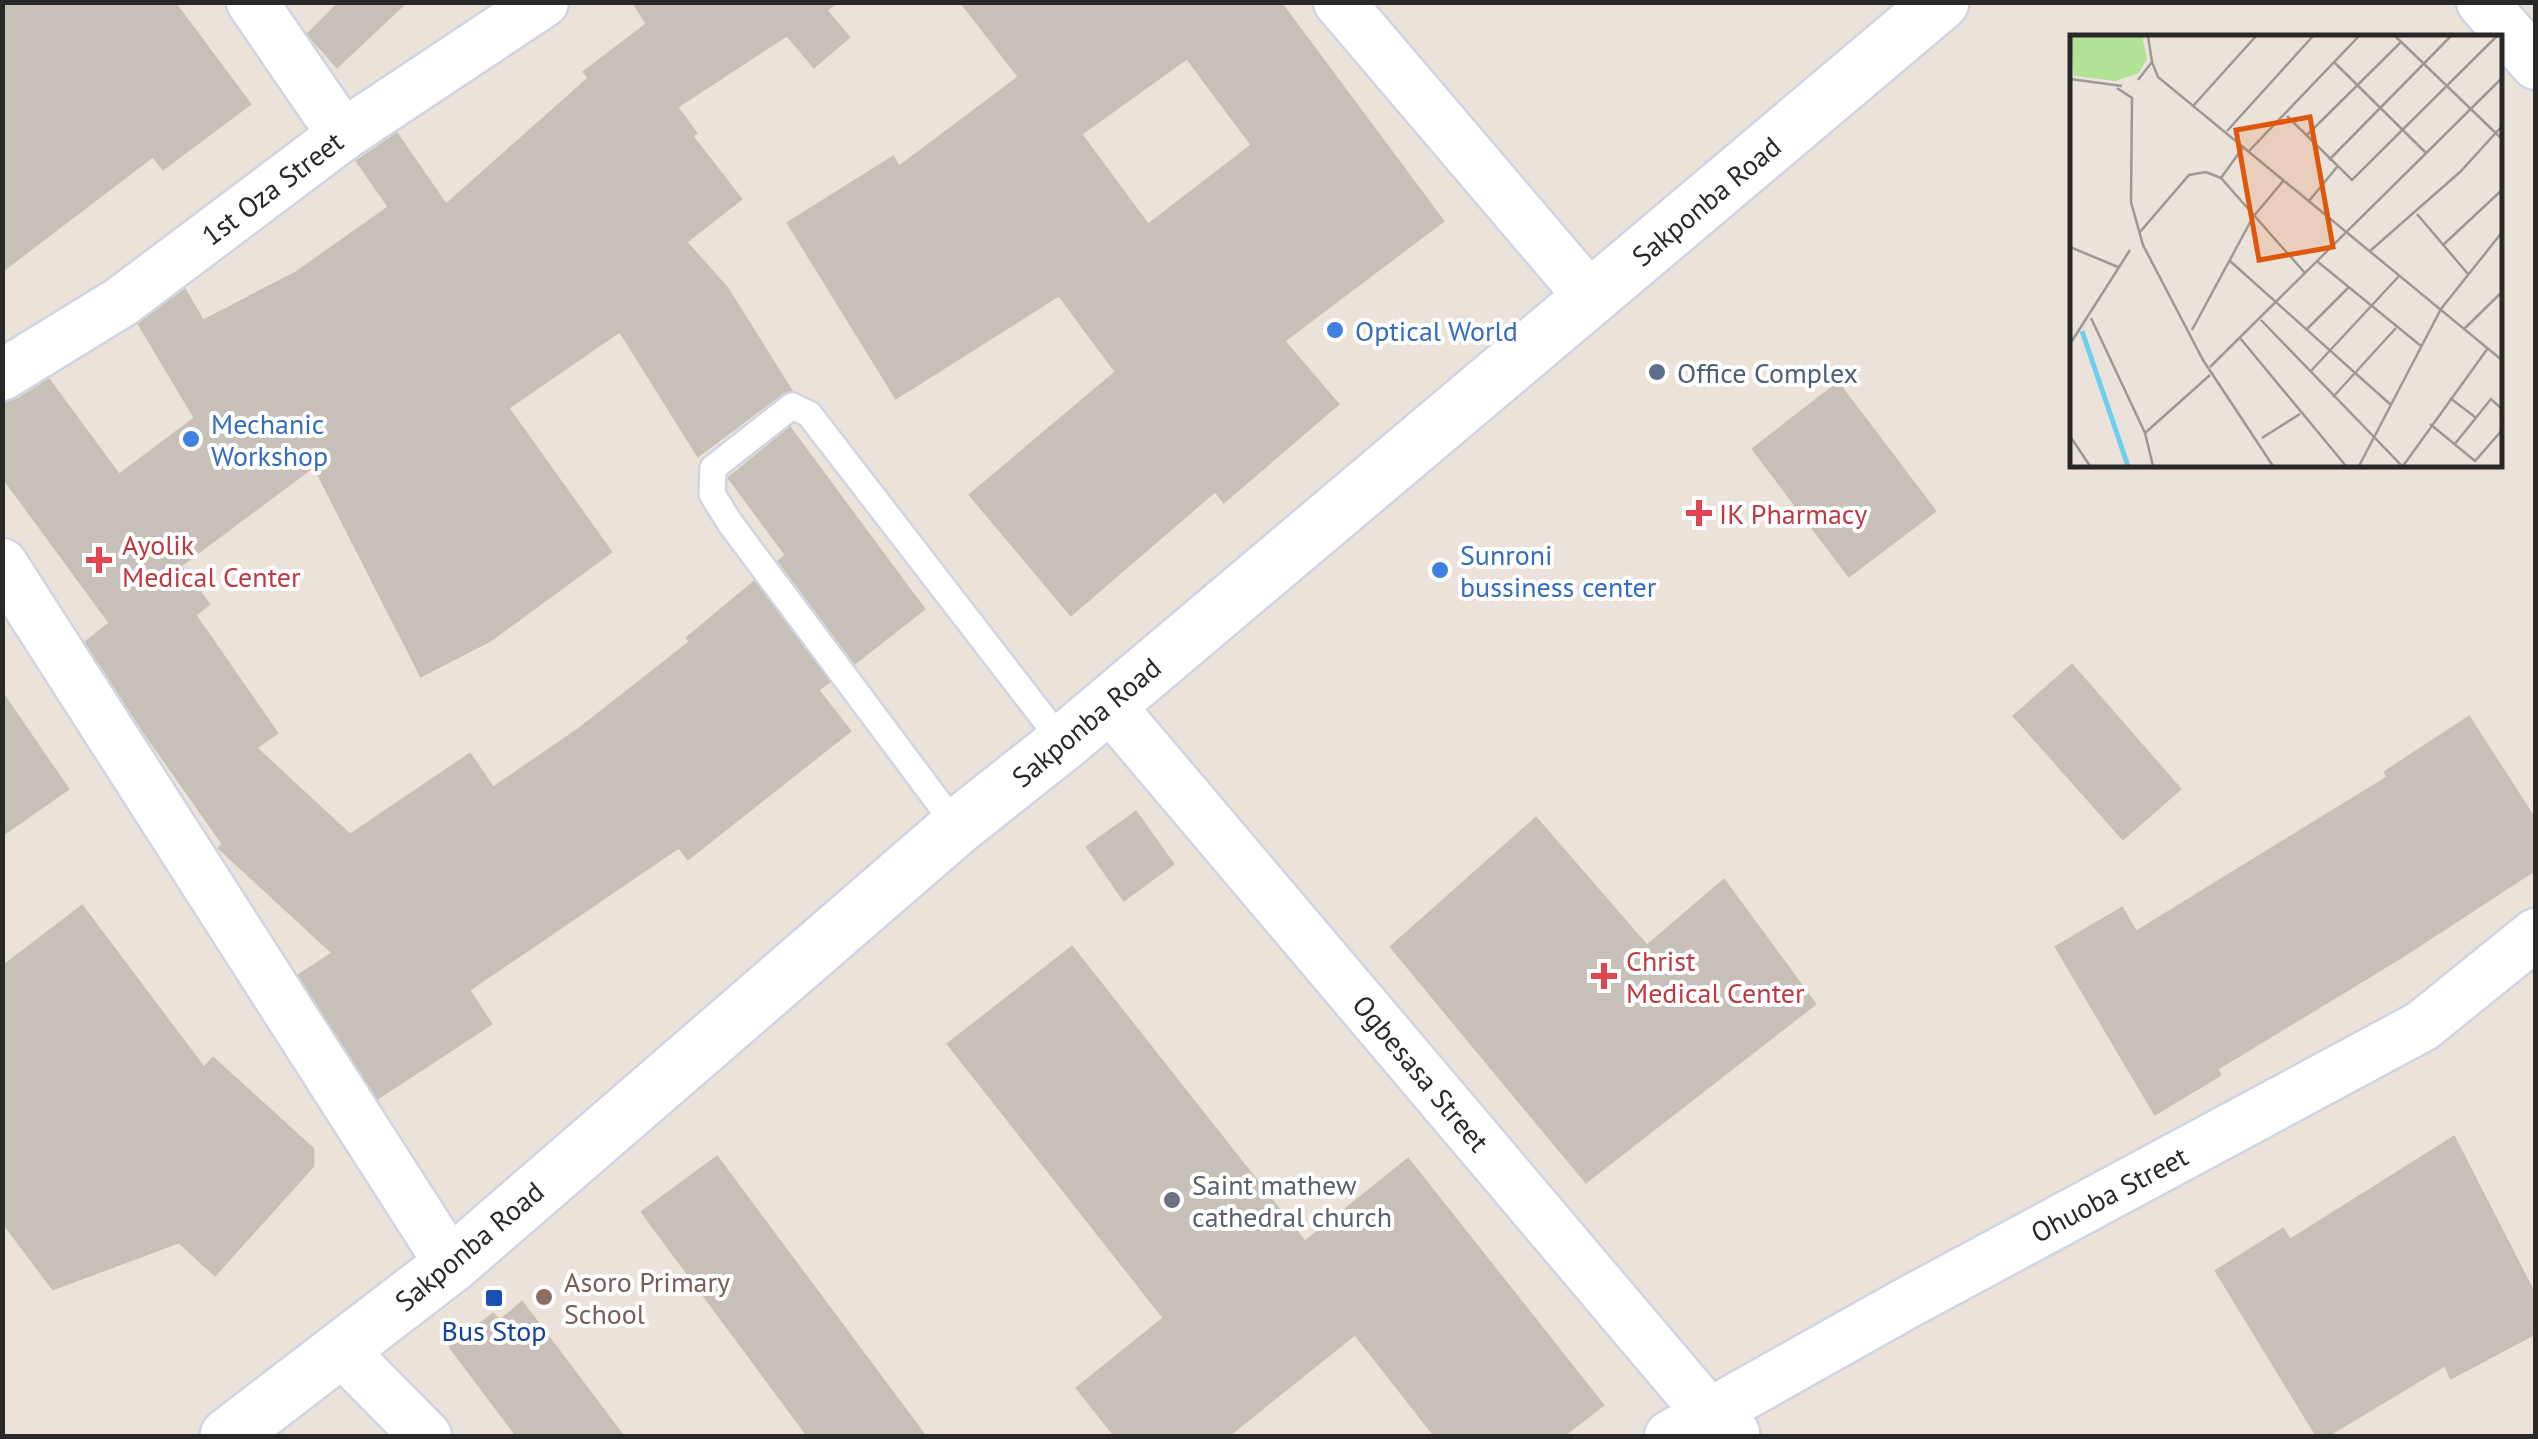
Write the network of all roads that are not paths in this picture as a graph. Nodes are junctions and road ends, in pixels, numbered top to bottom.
1 (252, 2) edge
2 (543, 2) edge
3 (1339, 2) edge
4 (1941, 2) edge
5 (2482, 2) edge
6 (2536, 64) edge
7 (343, 134) junction
8 (1591, 298) junction
9 (2, 375) edge
10 (2, 564) edge
11 (1108, 704) junction
12 (1063, 743) junction
13 (957, 827) junction
14 (2536, 934) edge
15 (451, 1264) junction
16 (341, 1350) junction
17 (1706, 1429) edge
18 (228, 1436) edge
19 (426, 1436) edge

1 - 7 street
2 - 7 street, 1st Oza Street
3 - 8 street
4 - 8 main road, Sakponba Road
5 - 6 street
7 - 9 street, 1st Oza Street
8 - 11 main road, Sakponba Road
10 - 15 street
11 - 12 main road, Sakponba Road
11 - 17 street, Ogbesasa Street
12 - 13 main road, Sakponba Road
12 - 13 lane
13 - 15 main road, Sakponba Road
14 - 17 street, Ohuoba Street
15 - 16 main road, Sakponba Road
16 - 18 main road, Sakponba Road
16 - 19 street

